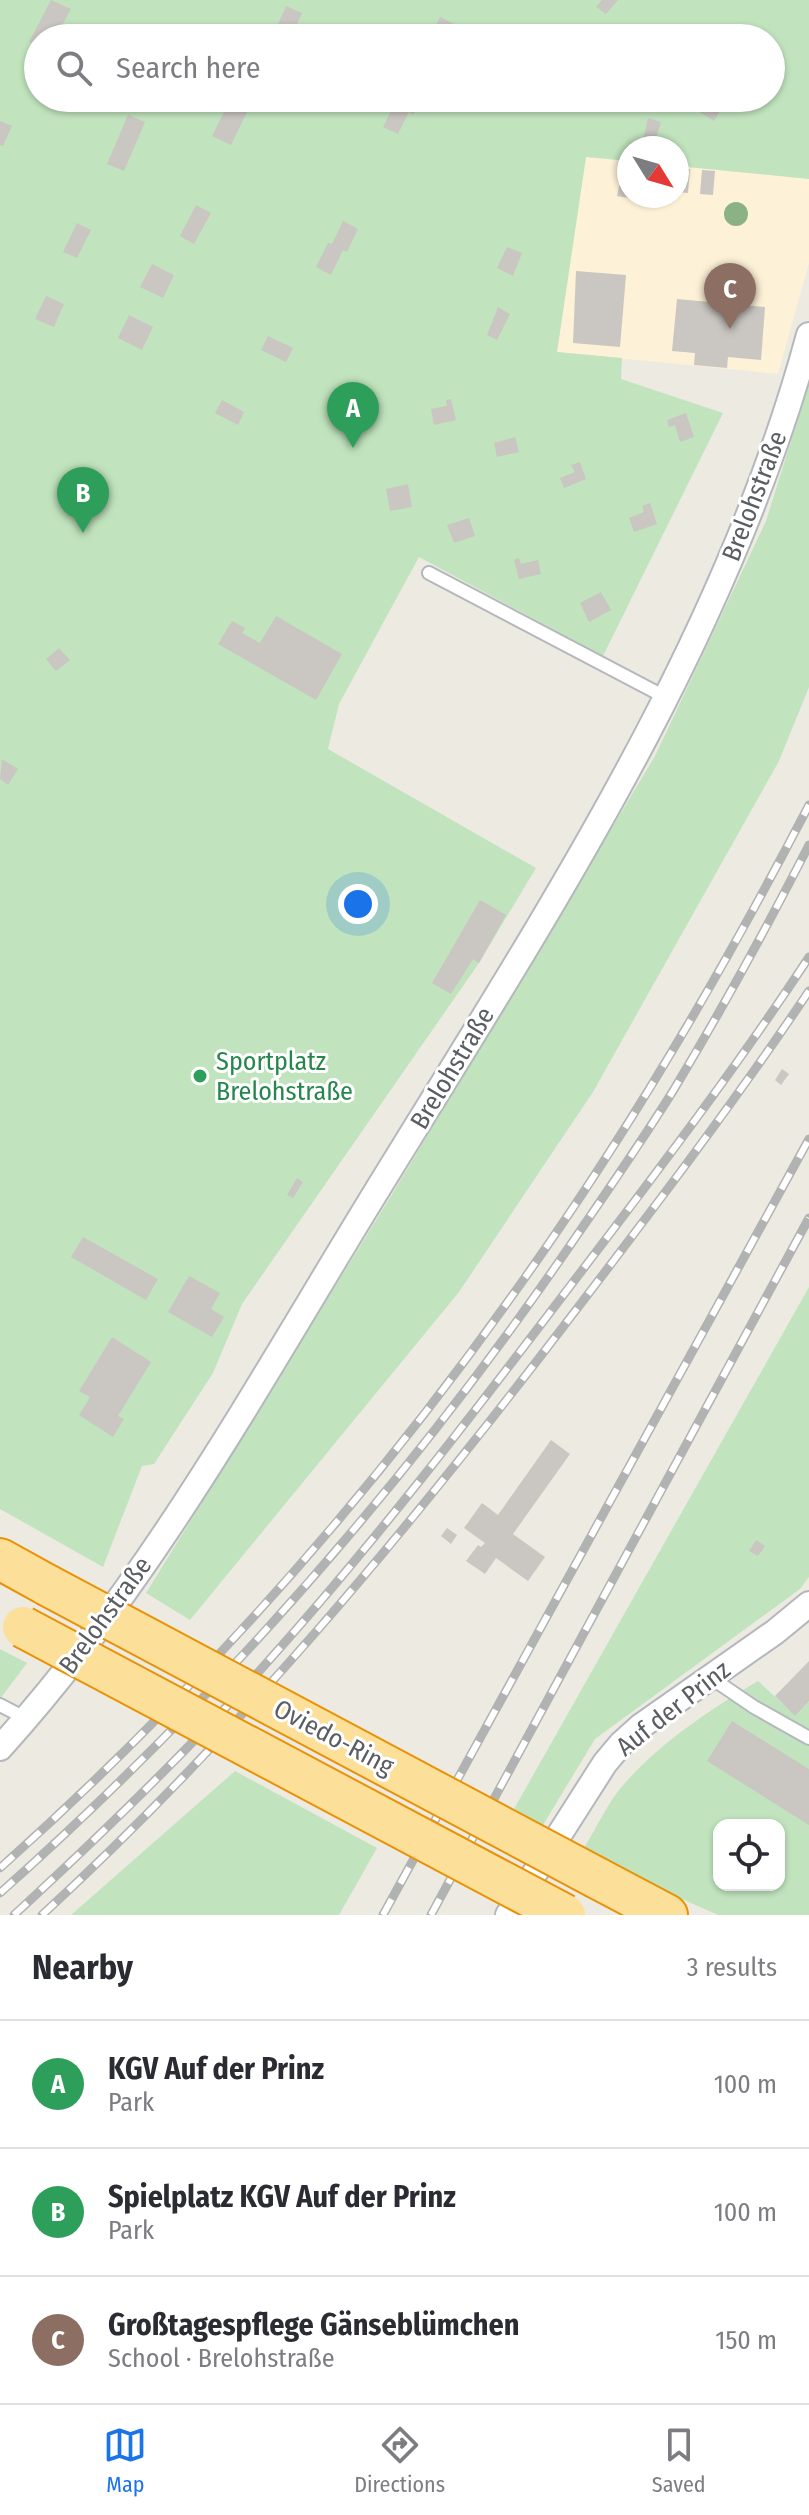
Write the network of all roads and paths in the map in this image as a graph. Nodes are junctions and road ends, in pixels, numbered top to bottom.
1 (809, 335) edge
2 (429, 573) dead end
3 (667, 698) junction
4 (0, 1559) edge
5 (809, 1604) edge
6 (11, 1621) edge
7 (710, 1677) junction
8 (0, 1705) edge
9 (27, 1719) junction
10 (809, 1738) edge
11 (0, 1748) edge
12 (508, 1915) edge
13 (565, 1915) edge
14 (667, 1915) edge

1 - 3 street, Brelohstraße
2 - 3 lane
3 - 9 street, Brelohstraße
4 - 14 highway, Oviedo-Ring, bridge
5 - 7 street, Auf der Prinz
6 - 13 highway, Oviedo-Ring, bridge
7 - 10 lane
7 - 12 street, Auf der Prinz
8 - 9 lane
9 - 11 street, Brelohstraße

